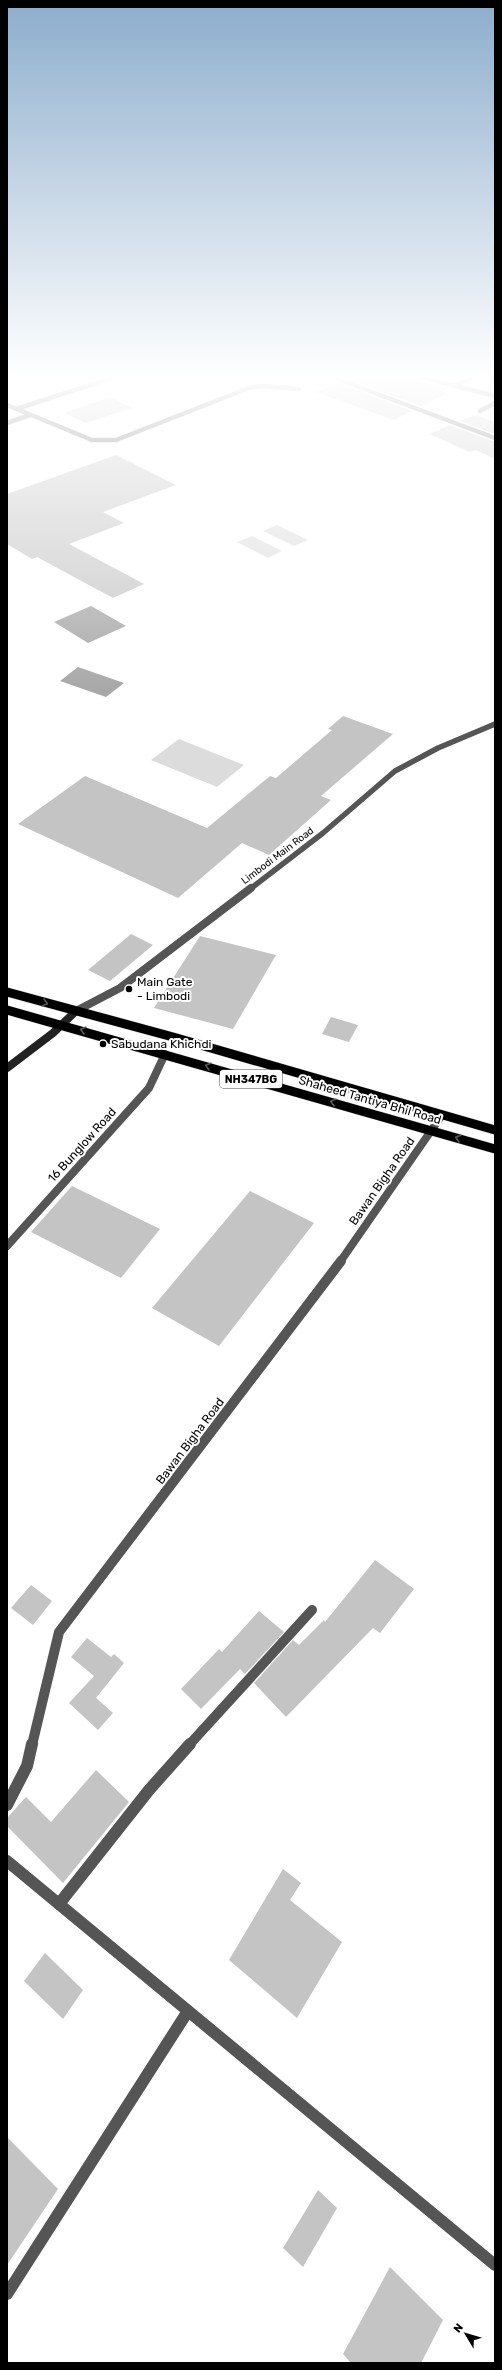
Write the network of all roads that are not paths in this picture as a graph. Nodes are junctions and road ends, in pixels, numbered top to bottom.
1 (495, 724) edge
2 (7, 992) edge
3 (7, 1010) edge
4 (76, 1011) junction
5 (62, 1024) junction
6 (165, 1054) junction
7 (7, 1068) edge
8 (442, 1115) junction
9 (432, 1130) junction
10 (495, 1130) edge
11 (495, 1149) edge
12 (7, 1246) edge
13 (312, 1610) dead end
14 (7, 1805) edge
15 (7, 1860) edge
16 (59, 1904) junction
17 (188, 2011) junction
18 (495, 2266) edge
19 (7, 2294) edge

1 - 4 street, Limbodi Main Road
2 -> 4 main road, Shaheed Tantiya Bhil Road / NH347BG
3 - 5 main road, Shaheed Tantiya Bhil Road / NH347BG
4 - 5 street
4 - 8 main road, Shaheed Tantiya Bhil Road / NH347BG
6 -> 5 main road, Shaheed Tantiya Bhil Road / NH347BG
5 - 7 street
9 -> 6 main road, Shaheed Tantiya Bhil Road / NH347BG
6 - 12 street, 16 Bunglow Road
8 - 9 street, Bawan Bigha Road
8 - 10 main road, Shaheed Tantiya Bhil Road / NH347BG
11 -> 9 main road, Shaheed Tantiya Bhil Road / NH347BG
9 - 14 street, Bawan Bigha Road
13 - 16 street
15 - 16 street
16 - 17 street
17 - 18 street
17 - 19 street

